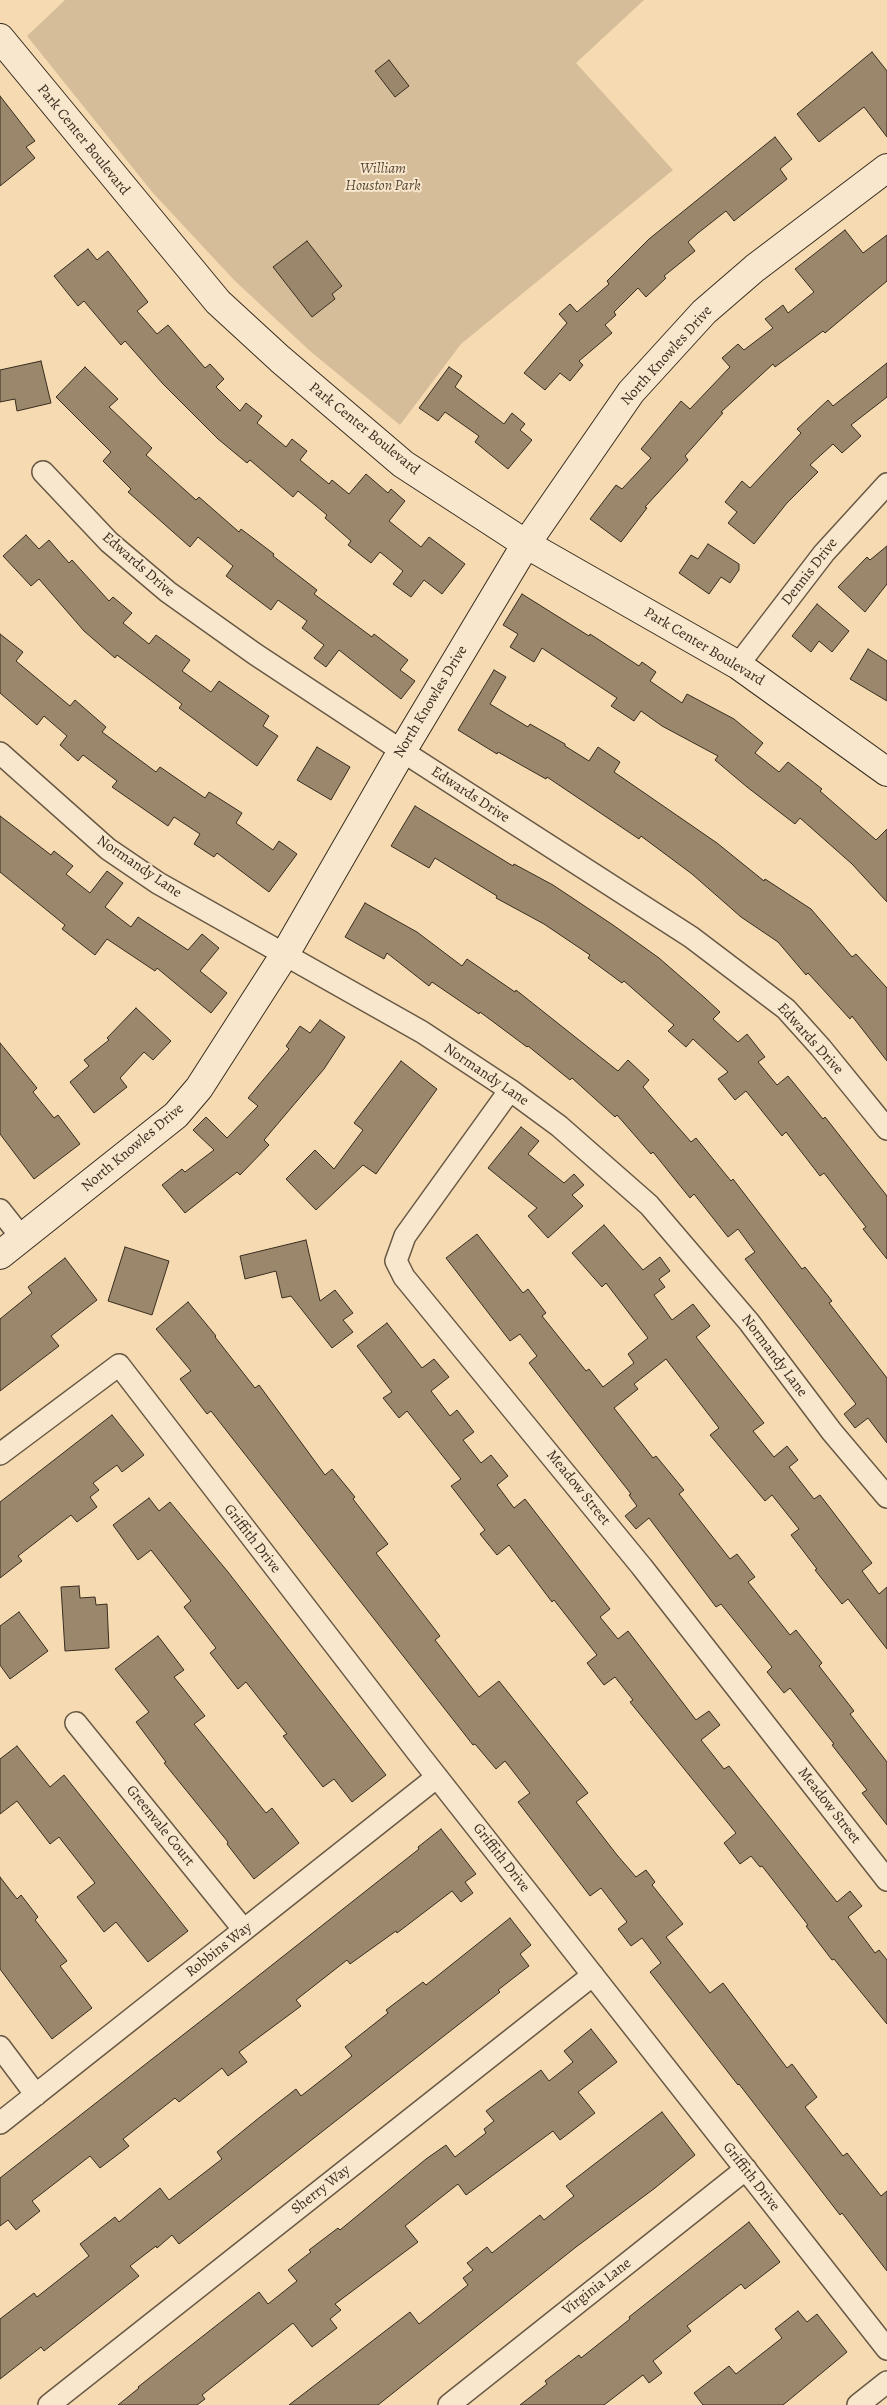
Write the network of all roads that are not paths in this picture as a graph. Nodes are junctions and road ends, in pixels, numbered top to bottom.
1 (0, 38) edge
2 (887, 168) edge
3 (43, 472) dead end
4 (887, 484) edge
5 (526, 544) junction
6 (738, 665) junction
7 (402, 751) junction
8 (0, 753) edge
9 (887, 772) edge
10 (285, 954) junction
11 (510, 1090) junction
12 (887, 1129) edge
13 (0, 1210) edge
14 (22, 1238) junction
15 (0, 1254) edge
16 (0, 1454) edge
17 (887, 1497) edge
18 (76, 1723) dead end
19 (437, 1777) junction
20 (887, 1880) edge
21 (244, 1930) junction
22 (593, 1975) junction
23 (0, 2047) edge
24 (36, 2095) junction
25 (0, 2123) edge
26 (746, 2169) junction
27 (887, 2349) edge
28 (887, 2382) edge
29 (49, 2405) edge
30 (448, 2405) edge
31 (858, 2405) edge

1 - 5 street, Park Center Boulevard
2 - 5 street, North Knowles Drive
3 - 7 street, Edwards Drive
4 - 6 street, Dennis Drive
5 - 6 street, Park Center Boulevard
5 - 7 street, North Knowles Drive
6 - 9 street, Park Center Boulevard
7 - 10 street, North Knowles Drive
7 - 12 street, Edwards Drive
8 - 10 street, Normandy Lane
10 - 11 street, Normandy Lane
10 - 14 street, North Knowles Drive
11 - 17 street, Normandy Lane
11 - 20 street, Meadow Street
13 - 14 street
14 - 15 street, North Knowles Drive
16 - 19 street, Griffith Drive
18 - 21 street, Greenvale Court
19 - 21 street, Robbins Way
19 - 22 street, Griffith Drive
21 - 24 street, Robbins Way
22 - 26 street, Griffith Drive
22 - 29 street, Sherry Way
23 - 24 street
24 - 25 street, Robbins Way
26 - 27 street, Griffith Drive
26 - 30 street, Virginia Lane
28 - 31 street

